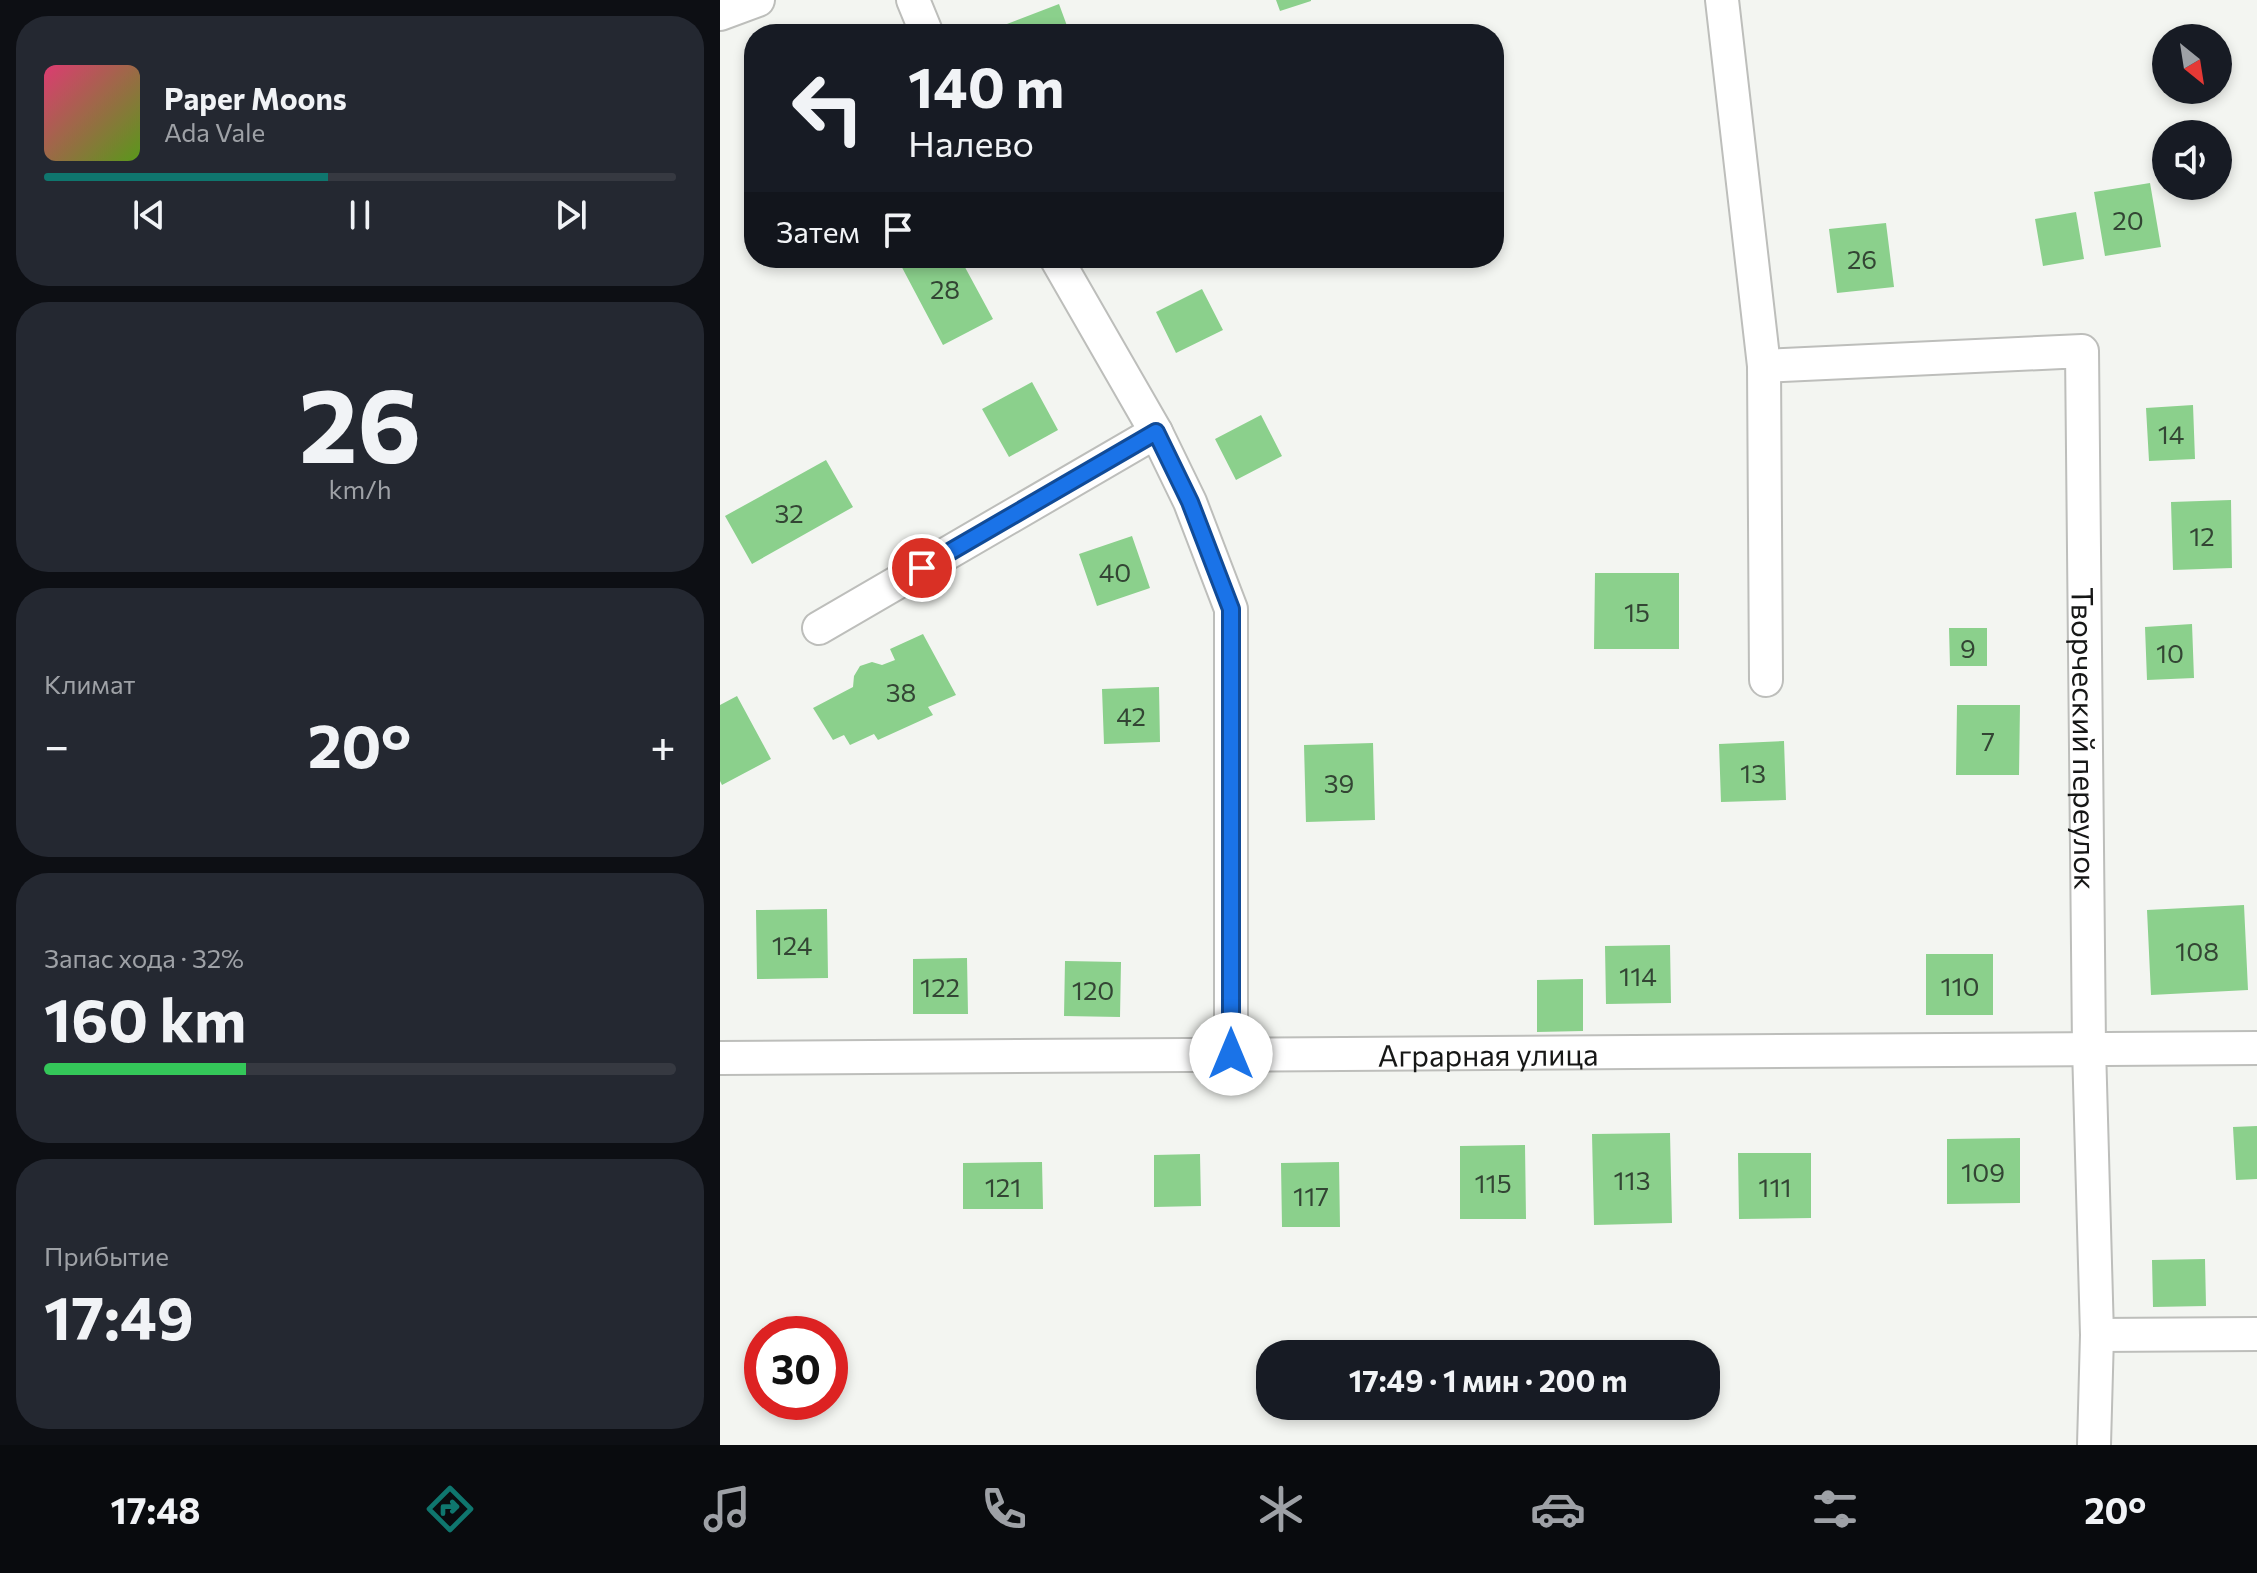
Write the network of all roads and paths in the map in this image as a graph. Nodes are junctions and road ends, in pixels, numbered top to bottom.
1 (758, 0) edge
2 (913, 0) edge
3 (1722, 0) edge
4 (720, 14) edge
5 (923, 24) edge
6 (1062, 268) edge
7 (1764, 366) junction
8 (1156, 432) junction
9 (819, 628) dead end
10 (1766, 680) dead end
11 (2089, 1047) junction
12 (2257, 1048) edge
13 (1231, 1054) junction
14 (720, 1058) edge
15 (2257, 1334) edge
16 (2097, 1335) junction
17 (2094, 1445) edge

1 - 4 street
2 - 5 street
3 - 7 street
6 - 8 street
7 - 10 street
7 - 11 street, Творческий переулок
8 - 9 street
8 - 13 street
11 - 12 street, Аграрная улица
11 - 13 street, Аграрная улица
11 - 16 street, Творческий переулок
13 - 14 street, Аграрная улица
15 - 16 street
16 - 17 street, Творческий переулок

